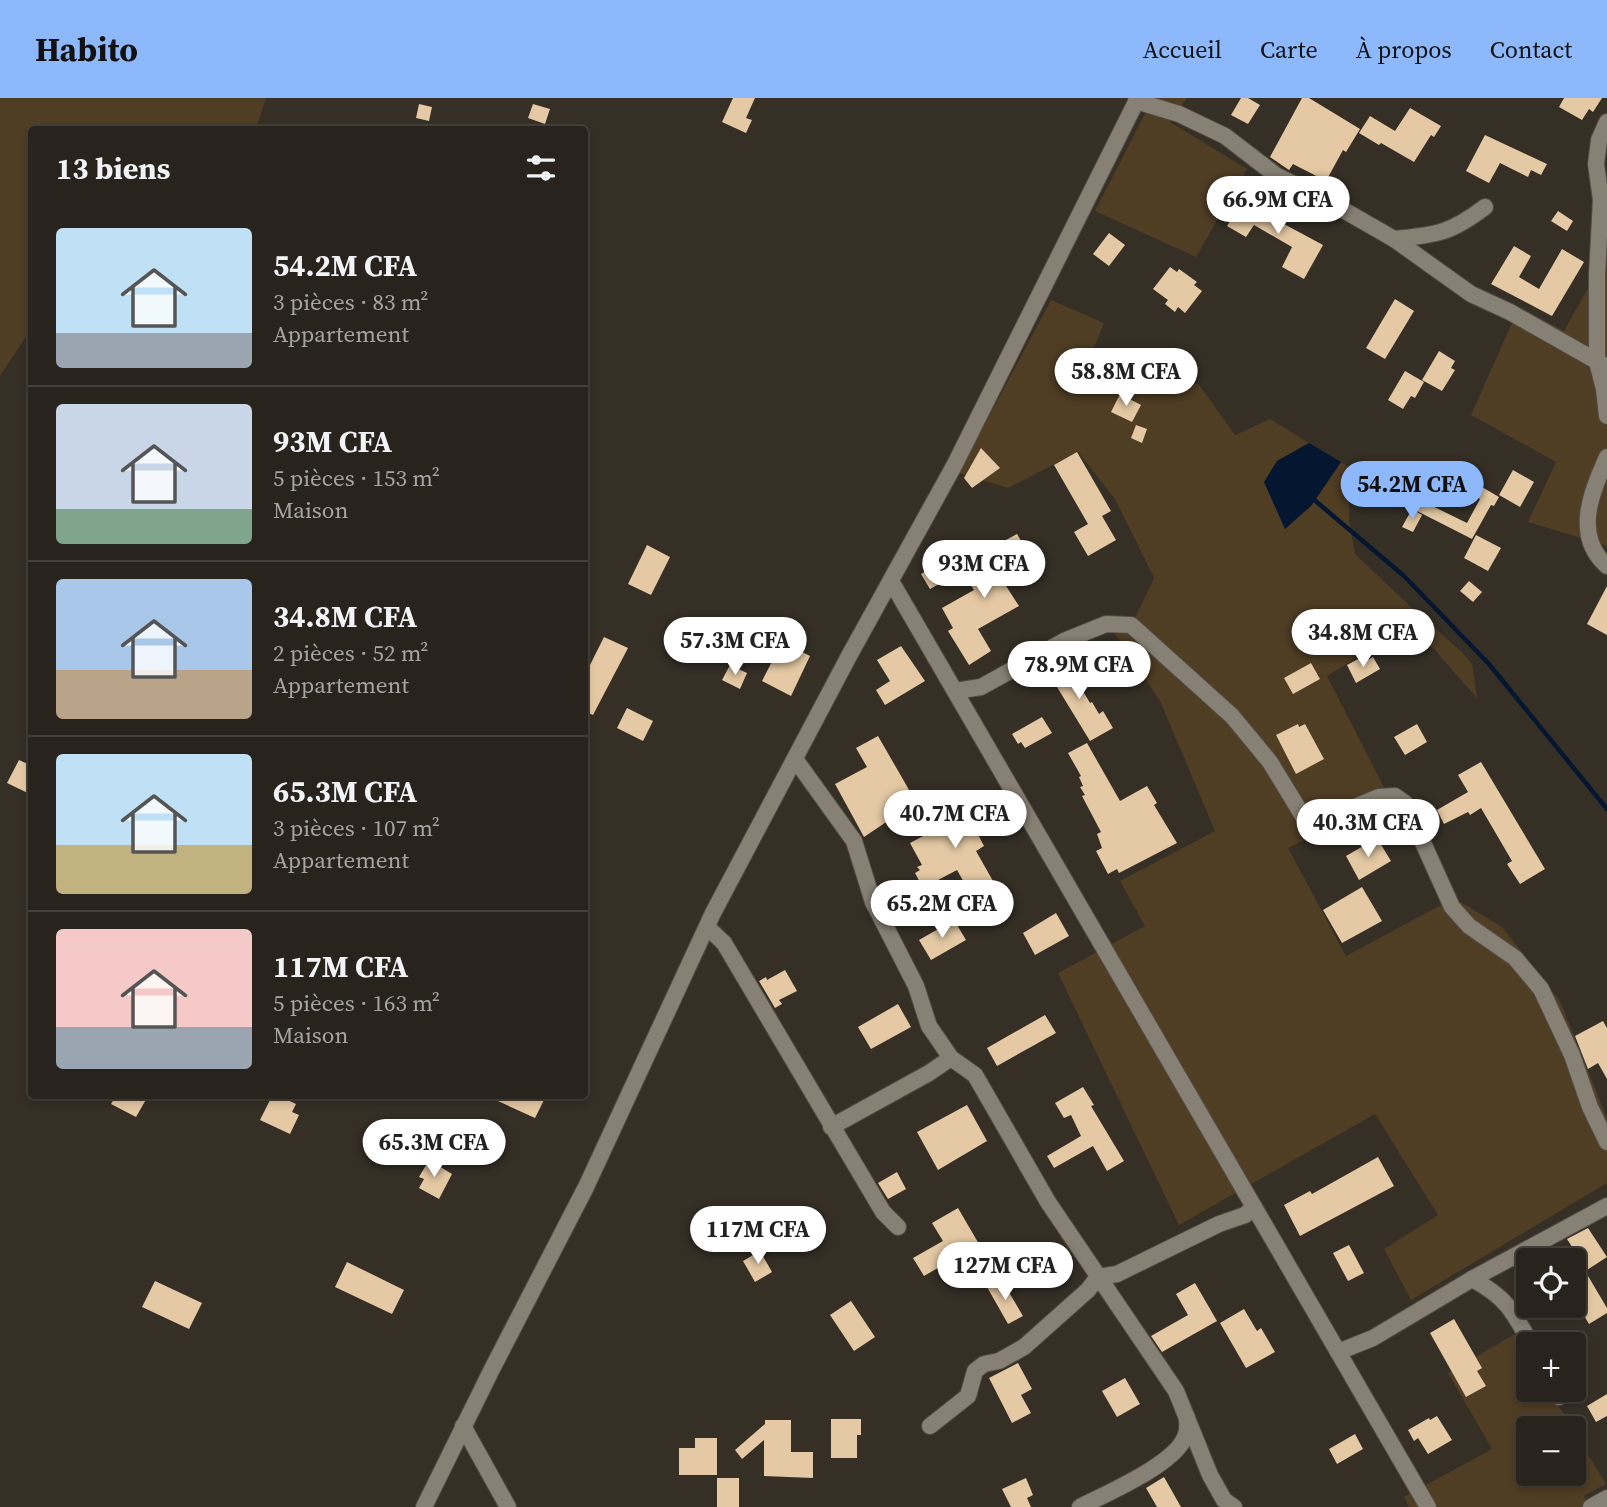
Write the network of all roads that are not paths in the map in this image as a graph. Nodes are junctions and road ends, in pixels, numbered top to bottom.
1 (1137, 99) edge
2 (1607, 122) edge
3 (1485, 207) dead end
4 (1394, 239) junction
5 (1602, 364) edge
6 (1607, 416) edge
7 (1607, 457) edge
8 (1607, 566) edge
9 (891, 581) junction
10 (955, 691) junction
11 (795, 759) junction
12 (707, 927) junction
13 (951, 1058) junction
14 (831, 1126) junction
15 (1607, 1142) edge
16 (1607, 1206) edge
17 (1254, 1207) junction
18 (898, 1227) dead end
19 (1098, 1277) junction
20 (1472, 1279) junction
21 (1525, 1332) edge
22 (1338, 1352) junction
23 (1187, 1416) junction
24 (463, 1426) junction
25 (930, 1426) dead end
26 (1607, 1499) edge
27 (1225, 1505) edge
28 (424, 1507) edge
29 (508, 1507) edge
30 (1080, 1507) edge
31 (1428, 1507) edge
32 (1591, 1507) edge

1 - 4 street
1 - 9 street
2 - 5 street
3 - 4 street
4 - 5 street
5 - 6 street
7 - 8 street
9 - 10 street
9 - 11 street
10 - 15 street
10 - 17 street
11 - 12 street
11 - 13 street
12 - 14 street
12 - 24 street
13 - 14 street
13 - 19 street
14 - 18 street
16 - 20 street
17 - 19 street
17 - 22 street
19 - 23 street
19 - 25 street
20 - 21 street
20 - 22 street
22 - 31 street
23 - 27 street
23 - 30 street
24 - 28 street
24 - 29 street
26 - 32 street

